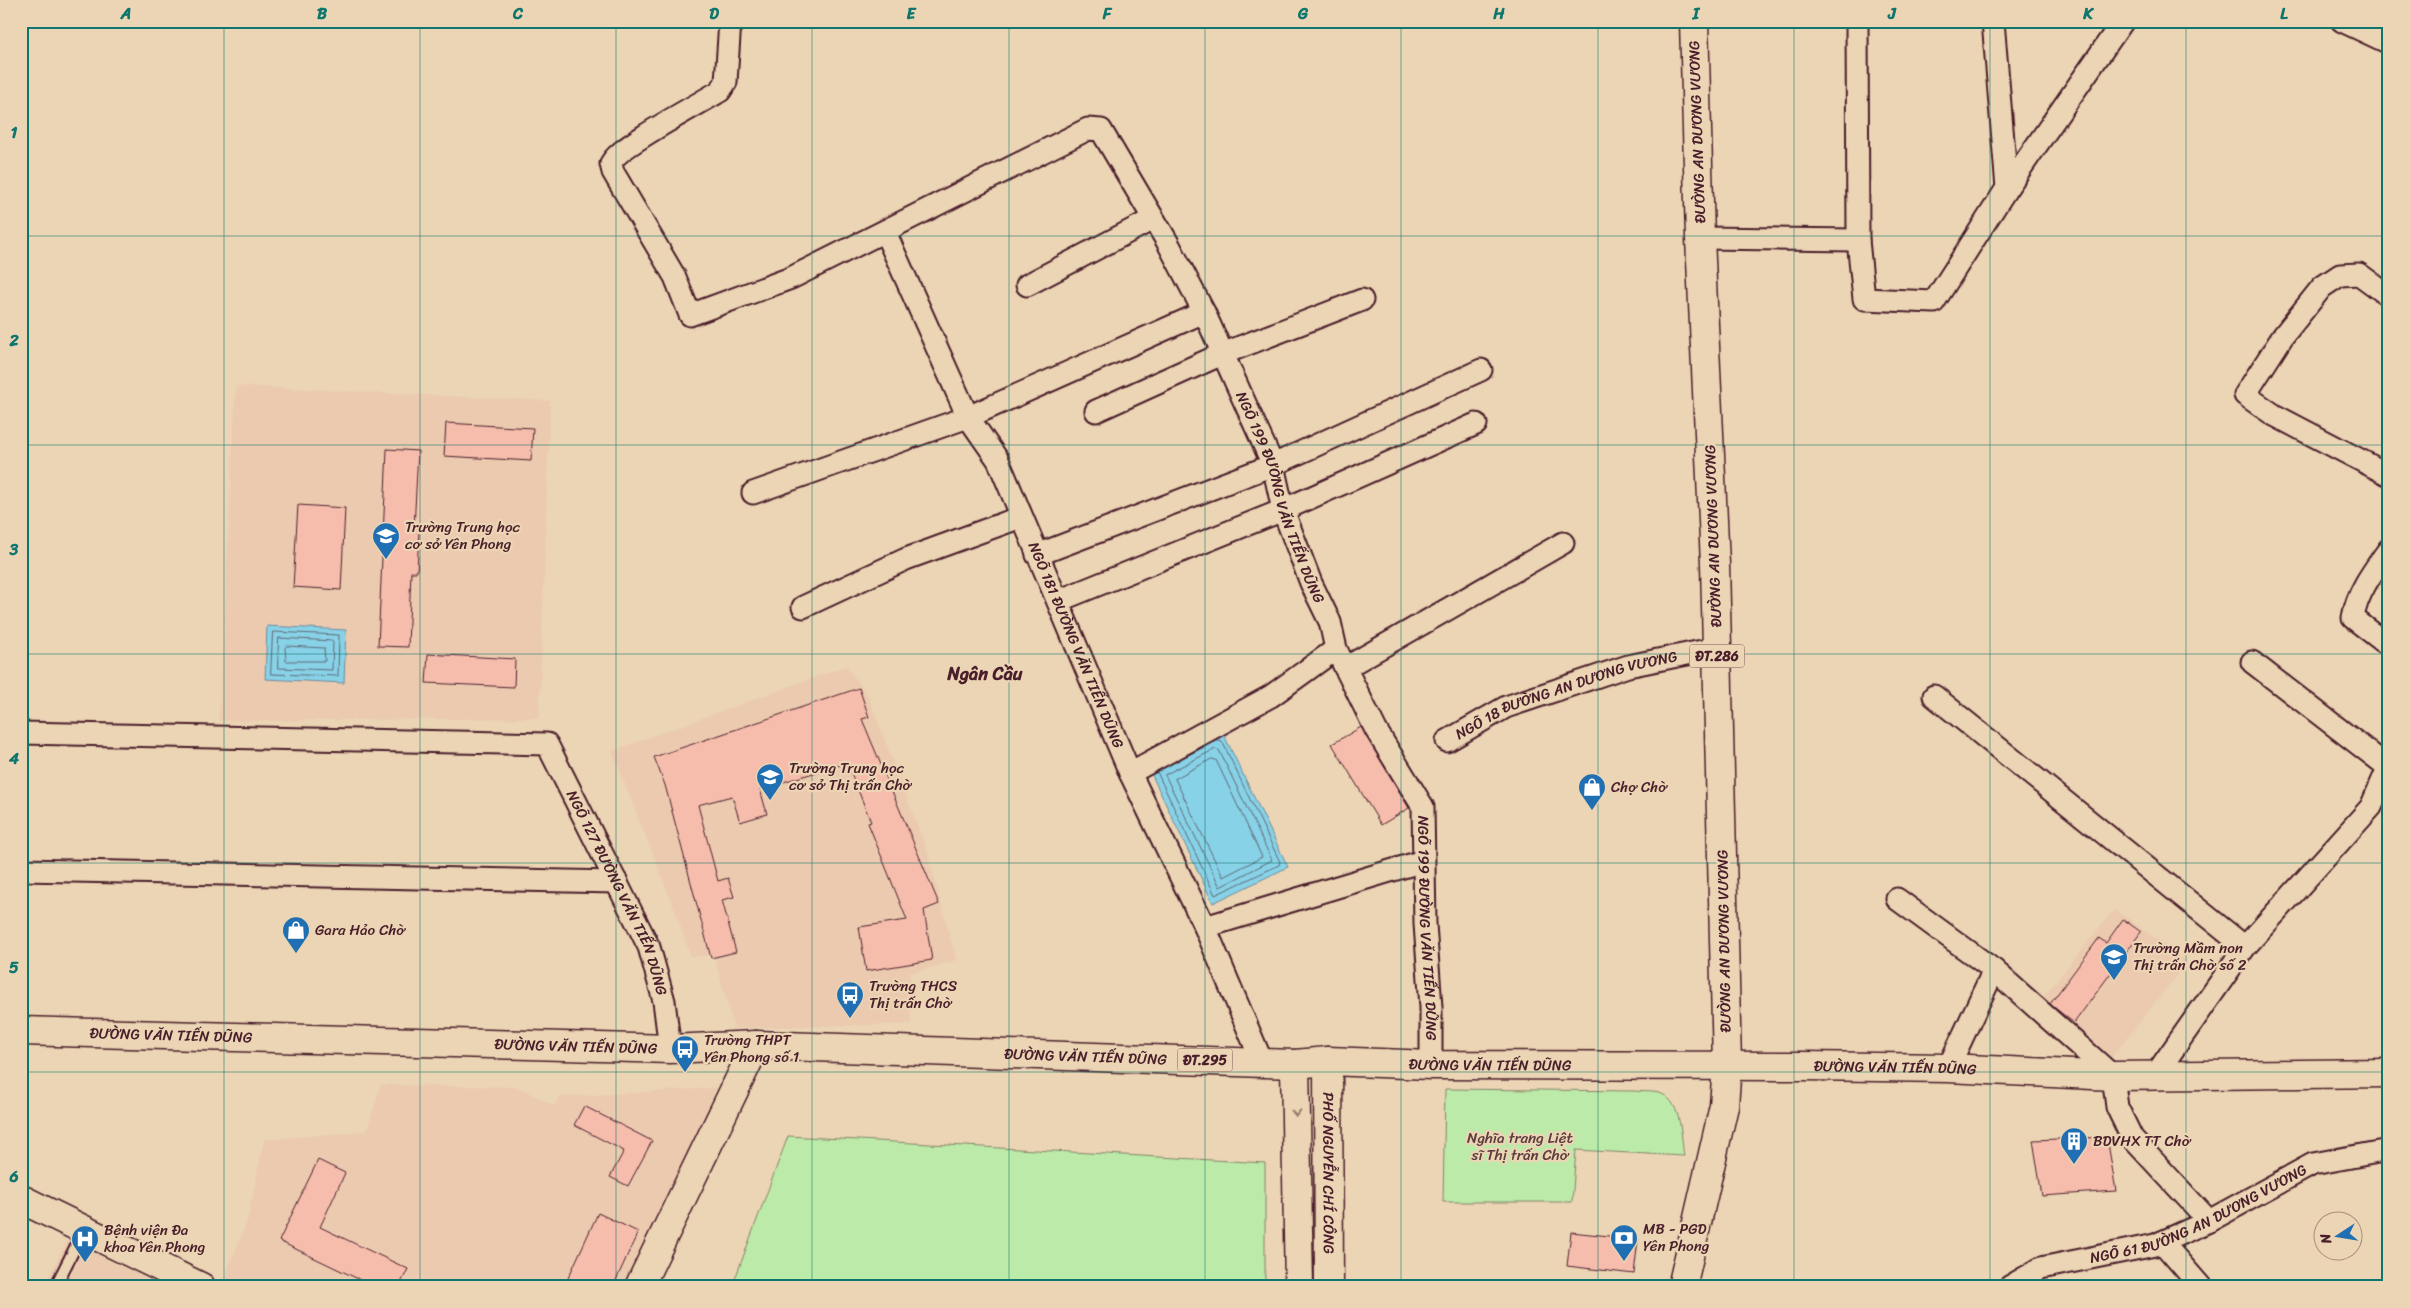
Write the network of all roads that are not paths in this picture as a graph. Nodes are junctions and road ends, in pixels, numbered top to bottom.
1 (730, 21) edge
2 (1694, 21) edge
3 (1857, 21) edge
4 (1993, 21) edge
5 (2123, 21) edge
6 (2342, 21) edge
7 (2389, 43) edge
8 (2007, 188) junction
9 (1153, 219) junction
10 (886, 232) junction
11 (1700, 238) junction
12 (1858, 240) junction
13 (1026, 285) dead end
14 (2389, 296) edge
15 (1362, 300) dead end
16 (1204, 312) junction
17 (1222, 354) junction
18 (1481, 370) dead end
19 (1096, 411) dead end
20 (968, 416) junction
21 (1476, 424) dead end
22 (1272, 465) junction
23 (2389, 475) edge
24 (753, 492) dead end
25 (1283, 510) junction
26 (1021, 517) junction
27 (1563, 543) dead end
28 (2389, 549) edge
29 (1037, 555) junction
30 (1058, 601) junction
31 (803, 607) dead end
32 (2384, 642) dead end
33 (1336, 648) junction
34 (1717, 648) junction
35 (2252, 662) dead end
36 (1345, 668) junction
37 (1934, 696) dead end
38 (21, 734) edge
39 (1448, 741) dead end
40 (2388, 767) edge
41 (1130, 773) junction
42 (1423, 861) junction
43 (21, 870) edge
44 (617, 882) junction
45 (1897, 899) dead end
46 (1205, 927) junction
47 (2244, 947) junction
48 (1994, 970) junction
49 (21, 1031) edge
50 (756, 1044) junction
51 (670, 1049) junction
52 (1328, 1061) junction
53 (1262, 1062) junction
54 (1296, 1064) junction
55 (1431, 1065) junction
56 (1727, 1065) junction
57 (1948, 1068) junction
58 (2389, 1073) edge
59 (2156, 1074) junction
60 (2113, 1076) junction
61 (2389, 1150) edge
62 (21, 1199) edge
63 (2209, 1221) junction
64 (84, 1230) junction
65 (2162, 1242) junction
66 (55, 1287) edge
67 (201, 1287) edge
68 (639, 1287) edge
69 (1299, 1287) edge
70 (1329, 1287) edge
71 (1682, 1287) edge
72 (2009, 1287) edge
73 (2201, 1287) edge

1 - 10 street
2 - 11 main road, ĐƯỜNG AN DƯƠNG VƯƠNG / ĐT.286
3 - 12 street
4 - 8 street
5 - 8 street
6 - 7 street
8 - 12 street
9 - 10 street, NGÕ 199 ĐƯỜNG VĂN TIẾN DŨNG
9 - 13 street
9 - 16 street, NGÕ 199 ĐƯỜNG VĂN TIẾN DŨNG
10 - 20 street, NGÕ 181 ĐƯỜNG VĂN TIẾN DŨNG
11 - 12 street
11 - 34 main road, ĐƯỜNG AN DƯƠNG VƯƠNG / ĐT.286
14 - 23 street
15 - 17 street
16 - 17 street, NGÕ 199 ĐƯỜNG VĂN TIẾN DŨNG
16 - 20 street
17 - 19 street
17 - 22 street, NGÕ 199 ĐƯỜNG VĂN TIẾN DŨNG
18 - 22 street
20 - 24 street
20 - 26 street, NGÕ 181 ĐƯỜNG VĂN TIẾN DŨNG
21 - 25 street
22 - 25 street, NGÕ 199 ĐƯỜNG VĂN TIẾN DŨNG
22 - 29 street
25 - 30 street
25 - 33 street, NGÕ 199 ĐƯỜNG VĂN TIẾN DŨNG
26 - 29 street, NGÕ 181 ĐƯỜNG VĂN TIẾN DŨNG
26 - 31 street
27 - 36 street
28 - 32 street
29 - 30 street, NGÕ 181 ĐƯỜNG VĂN TIẾN DŨNG
30 - 41 street, NGÕ 181 ĐƯỜNG VĂN TIẾN DŨNG
33 - 36 street, NGÕ 199 ĐƯỜNG VĂN TIẾN DŨNG
33 - 41 street
34 - 39 street, NGÕ 18 ĐƯỜNG AN DƯƠNG VƯƠNG
34 - 56 main road, ĐƯỜNG AN DƯƠNG VƯƠNG / ĐT.286
35 - 40 street
36 - 42 street, NGÕ 199 ĐƯỜNG VĂN TIẾN DŨNG
37 - 47 street
38 - 44 street, NGÕ 127 ĐƯỜNG VĂN TIẾN DŨNG
40 - 47 street
41 - 46 street, NGÕ 181 ĐƯỜNG VĂN TIẾN DŨNG
42 - 46 street
42 - 55 street, NGÕ 199 ĐƯỜNG VĂN TIẾN DŨNG
43 - 44 street
44 - 51 street, NGÕ 127 ĐƯỜNG VĂN TIẾN DŨNG
45 - 48 street
46 - 53 street, NGÕ 181 ĐƯỜNG VĂN TIẾN DŨNG
47 - 59 street
48 - 57 street
48 - 60 street
49 - 51 main road, ĐƯỜNG VĂN TIẾN DŨNG / ĐT.295
50 - 51 main road, ĐƯỜNG VĂN TIẾN DŨNG / ĐT.295
50 - 53 main road, ĐƯỜNG VĂN TIẾN DŨNG / ĐT.295
50 - 68 main road
52 - 54 main road, ĐƯỜNG VĂN TIẾN DŨNG / ĐT.295
52 - 55 main road, ĐƯỜNG VĂN TIẾN DŨNG / ĐT.295
52 - 70 main road, PHỐ NGUYỄN CHÍ CÔNG
53 - 54 main road, ĐƯỜNG VĂN TIẾN DŨNG / ĐT.295
54 -> 69 main road, PHỐ NGUYỄN CHÍ CÔNG
55 - 56 main road, ĐƯỜNG VĂN TIẾN DŨNG / ĐT.295
56 - 57 main road, ĐƯỜNG VĂN TIẾN DŨNG / ĐT.295
56 - 71 main road, ĐƯỜNG AN DƯƠNG VƯƠNG / ĐT.286
57 - 60 main road, ĐƯỜNG VĂN TIẾN DŨNG / ĐT.295
58 - 59 main road, ĐƯỜNG VĂN TIẾN DŨNG / ĐT.295
59 - 60 main road, ĐƯỜNG VĂN TIẾN DŨNG / ĐT.295
60 - 63 street
61 - 63 street, NGÕ 61 ĐƯỜNG AN DƯƠNG VƯƠNG
62 - 64 main road
63 - 65 street, NGÕ 61 ĐƯỜNG AN DƯƠNG VƯƠNG
64 - 66 lane
64 - 67 main road
65 - 72 street, NGÕ 61 ĐƯỜNG AN DƯƠNG VƯƠNG
65 - 73 street

